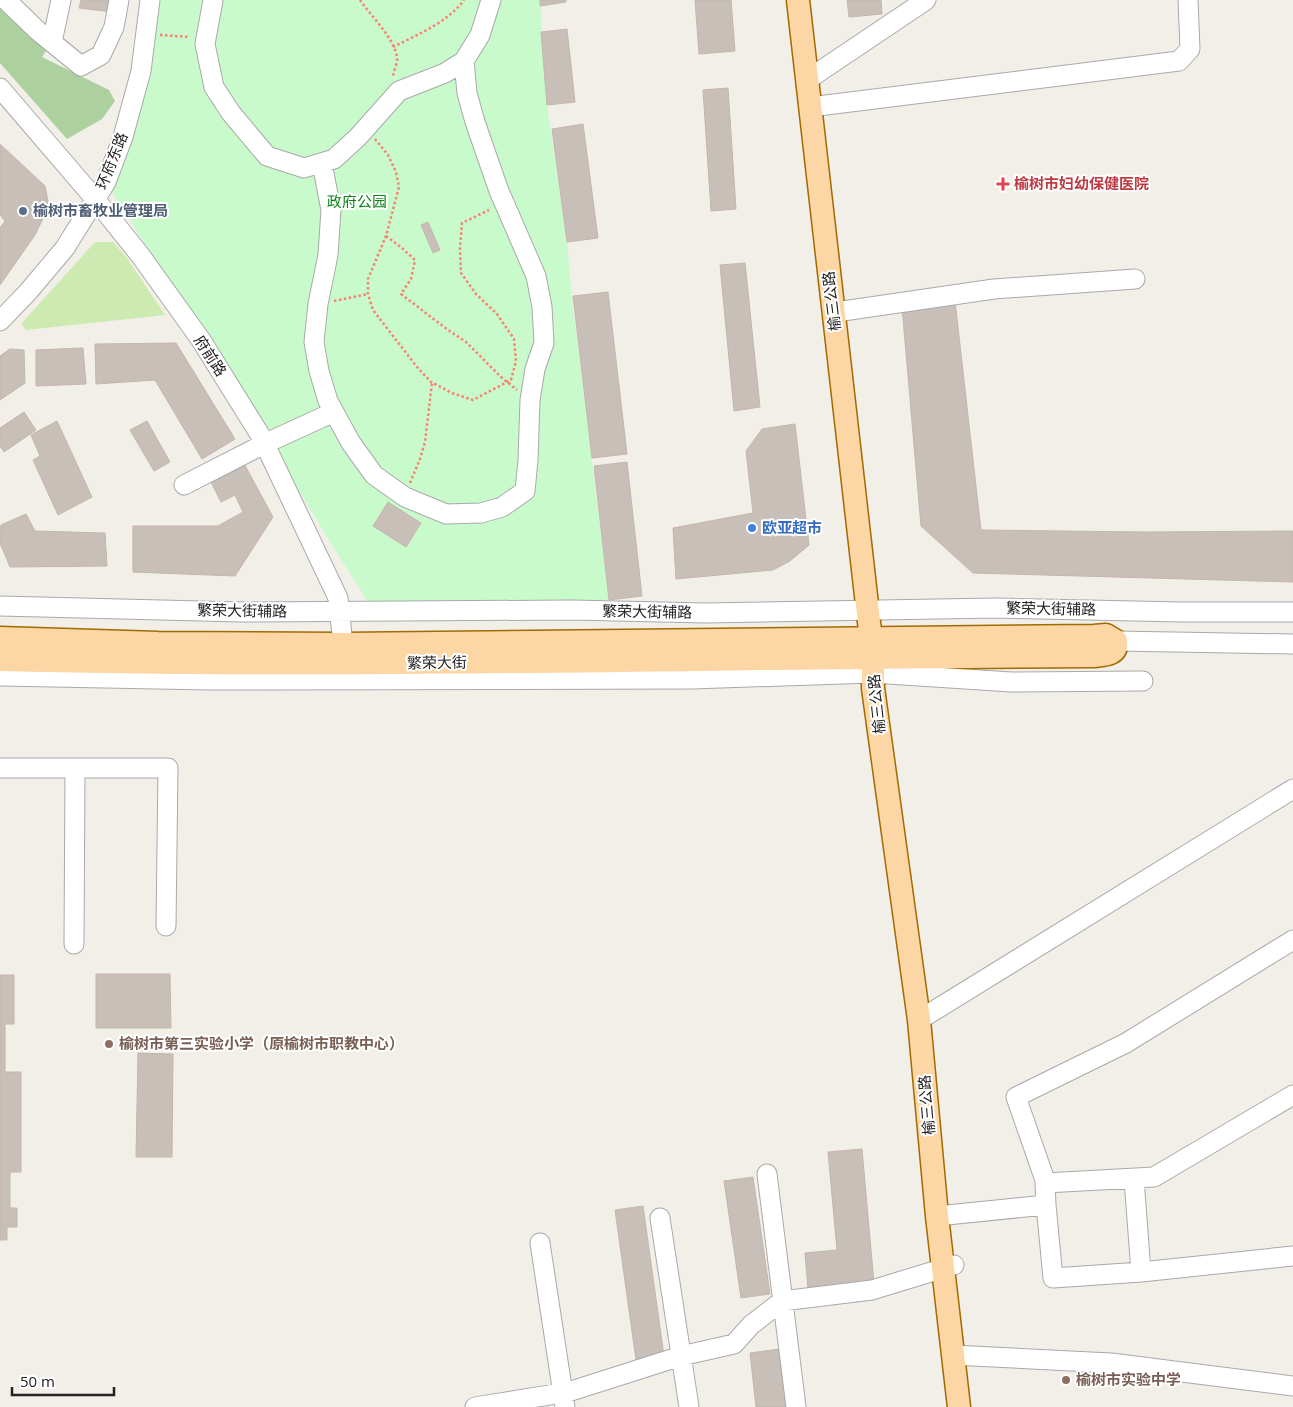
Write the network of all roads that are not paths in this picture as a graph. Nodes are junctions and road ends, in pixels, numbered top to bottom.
1 (6, 0) edge
2 (61, 0) edge
3 (119, 0) edge
4 (150, 0) edge
5 (213, 0) edge
6 (491, 0) edge
7 (798, 0) edge
8 (808, 0) edge
9 (926, 0) edge
10 (1188, 0) edge
11 (52, 42) junction
12 (464, 60) junction
13 (441, 75) junction
14 (811, 77) junction
15 (466, 86) junction
16 (0, 88) edge
17 (815, 106) junction
18 (322, 163) junction
19 (96, 200) junction
20 (1135, 280) dead end
21 (843, 311) junction
22 (0, 321) edge
23 (334, 412) junction
24 (264, 444) junction
25 (184, 485) dead end
26 (0, 606) edge
27 (875, 609) junction
28 (339, 612) junction
29 (1293, 612) edge
30 (0, 638) edge
31 (1116, 641) junction
32 (1293, 644) edge
33 (342, 654) junction
34 (883, 659) junction
35 (0, 660) edge
36 (0, 676) edge
37 (1143, 681) dead end
38 (0, 768) edge
39 (75, 768) junction
40 (1293, 789) edge
41 (166, 926) dead end
42 (1293, 940) edge
43 (74, 944) dead end
44 (923, 1017) junction
45 (1293, 1095) edge
46 (768, 1174) dead end
47 (1134, 1179) junction
48 (1046, 1183) junction
49 (1046, 1205) junction
50 (943, 1215) junction
51 (660, 1218) dead end
52 (540, 1244) dead end
53 (1293, 1256) edge
54 (949, 1267) junction
55 (1141, 1272) junction
56 (782, 1301) junction
57 (959, 1355) junction
58 (681, 1356) junction
59 (1293, 1386) edge
60 (564, 1400) edge
61 (475, 1407) edge
62 (689, 1407) edge
63 (796, 1407) edge
64 (959, 1407) edge
65 (971, 1407) edge

1 - 11 street
2 - 11 street
3 - 11 street
4 - 19 street, 环府东路
5 - 18 street
6 - 12 street
7 - 14 main road, 榆三公路
8 - 14 main road, 榆三公路
9 - 14 street
10 - 17 street
12 - 13 street
12 - 15 street
13 - 15 street
13 - 18 street
14 - 17 main road, 榆三公路
15 - 23 street
16 - 19 street, 府前路
17 - 21 main road, 榆三公路
17 - 27 main road, 榆三公路
18 - 23 street
19 - 22 street, 环府东路
19 - 24 street, 府前路
20 - 21 street
21 - 27 main road, 榆三公路
23 - 24 street
24 - 25 street
24 - 28 street, 府前路
26 - 28 street, 繁荣大街辅路
27 - 28 street, 繁荣大街辅路
27 - 29 street, 繁荣大街辅路
27 - 34 main road, 榆三公路
28 - 33 street, 府前路
30 - 33 main road, 繁荣大街
31 - 32 street
31 - 34 main road
31 - 34 main road
33 - 34 main road, 繁荣大街
33 - 35 main road, 繁荣大街
34 - 36 street
34 - 37 street
34 - 44 main road, 榆三公路
38 - 39 street
39 - 41 street
39 - 43 street
40 - 44 street
42 - 48 street
44 - 50 main road, 榆三公路
45 - 47 street
46 - 56 street
47 - 48 street
47 - 55 street
48 - 49 street
49 - 50 street
49 - 55 street
50 - 54 main road, 榆三公路
51 - 58 street
52 - 60 street
53 - 55 street
54 - 56 street
54 - 57 main road, 榆三公路
56 - 58 street
56 - 63 street
57 - 59 street
57 - 64 main road, 榆三公路
57 - 65 main road, 榆三公路
58 - 60 street
58 - 62 street
60 - 61 street

